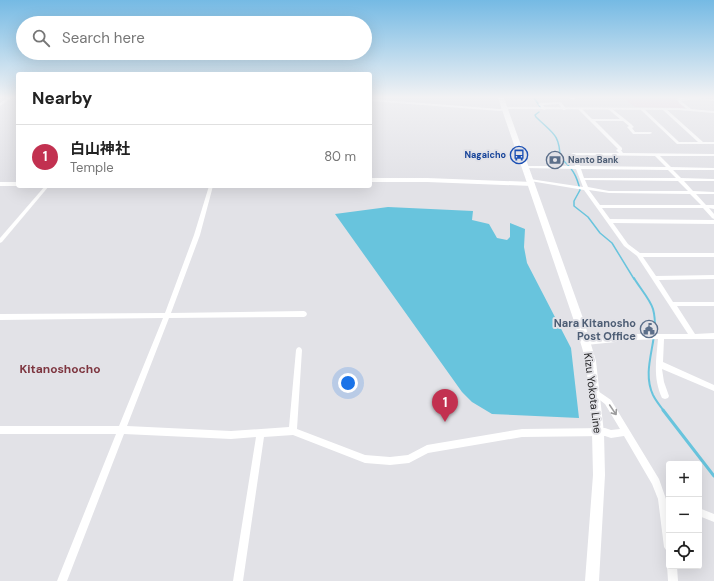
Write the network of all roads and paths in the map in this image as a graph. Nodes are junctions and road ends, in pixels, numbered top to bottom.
1 (511, 125) edge
2 (597, 125) edge
3 (630, 125) edge
4 (659, 125) edge
5 (682, 125) edge
6 (650, 133) dead end
7 (714, 142) edge
8 (702, 143) junction
9 (623, 155) junction
10 (657, 155) junction
11 (714, 155) edge
12 (526, 167) junction
13 (574, 168) junction
14 (670, 168) junction
15 (714, 169) edge
16 (583, 179) junction
17 (372, 180) edge
18 (680, 180) junction
19 (714, 180) edge
20 (531, 182) junction
21 (0, 184) edge
22 (16, 184) edge
23 (45, 188) edge
24 (210, 188) edge
25 (582, 188) junction
26 (692, 193) junction
27 (714, 193) edge
28 (599, 206) junction
29 (705, 207) junction
30 (714, 207) edge
31 (714, 217) edge
32 (609, 221) junction
33 (714, 222) edge
34 (0, 241) edge
35 (639, 255) junction
36 (714, 255) edge
37 (714, 277) edge
38 (654, 278) junction
39 (671, 304) junction
40 (714, 304) edge
41 (304, 314) dead end
42 (167, 316) junction
43 (0, 317) edge
44 (693, 336) junction
45 (714, 336) edge
46 (660, 337) junction
47 (586, 342) junction
48 (299, 350) dead end
49 (659, 364) junction
50 (714, 388) edge
51 (595, 392) junction
52 (664, 396) dead end
53 (0, 430) edge
54 (122, 430) junction
55 (293, 431) junction
56 (626, 432) junction
57 (261, 433) junction
58 (598, 433) junction
59 (666, 500) edge
60 (702, 513) edge
61 (714, 518) edge
62 (672, 569) edge
63 (62, 581) edge
64 (238, 581) edge
65 (592, 581) edge
66 (673, 581) edge

1 - 12 main road, Kizu Yokota Line
2 - 9 street
3 - 6 street
4 - 8 street
5 - 8 street
7 - 8 street
9 - 10 street
9 - 13 street
10 - 11 street
10 - 14 street
12 - 13 street
12 - 20 main road, Kizu Yokota Line
13 - 14 street
13 - 16 street
14 - 15 street
14 - 18 street
16 - 18 street
16 - 25 street
17 - 20 street
18 - 19 street
18 - 26 street
20 - 25 street
20 - 47 main road, Kizu Yokota Line
21 - 22 street
23 - 34 street
24 - 42 street
25 - 26 street
25 - 28 street
26 - 27 street
26 - 29 street
28 - 29 street
28 - 32 street
29 - 30 street
29 - 31 street
32 - 33 street
32 - 35 street
35 - 36 street
35 - 38 street
37 - 38 street
38 - 39 street
39 - 40 street
39 - 44 street
41 - 42 street
42 - 43 street
42 - 54 street
44 - 45 street
44 - 46 street
46 - 47 street
46 - 49 street
47 - 51 main road, Kizu Yokota Line
48 - 55 street
49 - 50 street
49 - 52 street
51 -> 56 street
51 - 58 main road, Kizu Yokota Line
53 - 54 street
54 - 57 street
54 - 63 street
55 - 57 street
55 - 58 street
56 - 58 street
56 - 59 street
57 - 64 street
58 - 65 main road, Kizu Yokota Line
60 - 61 street
62 - 66 street

